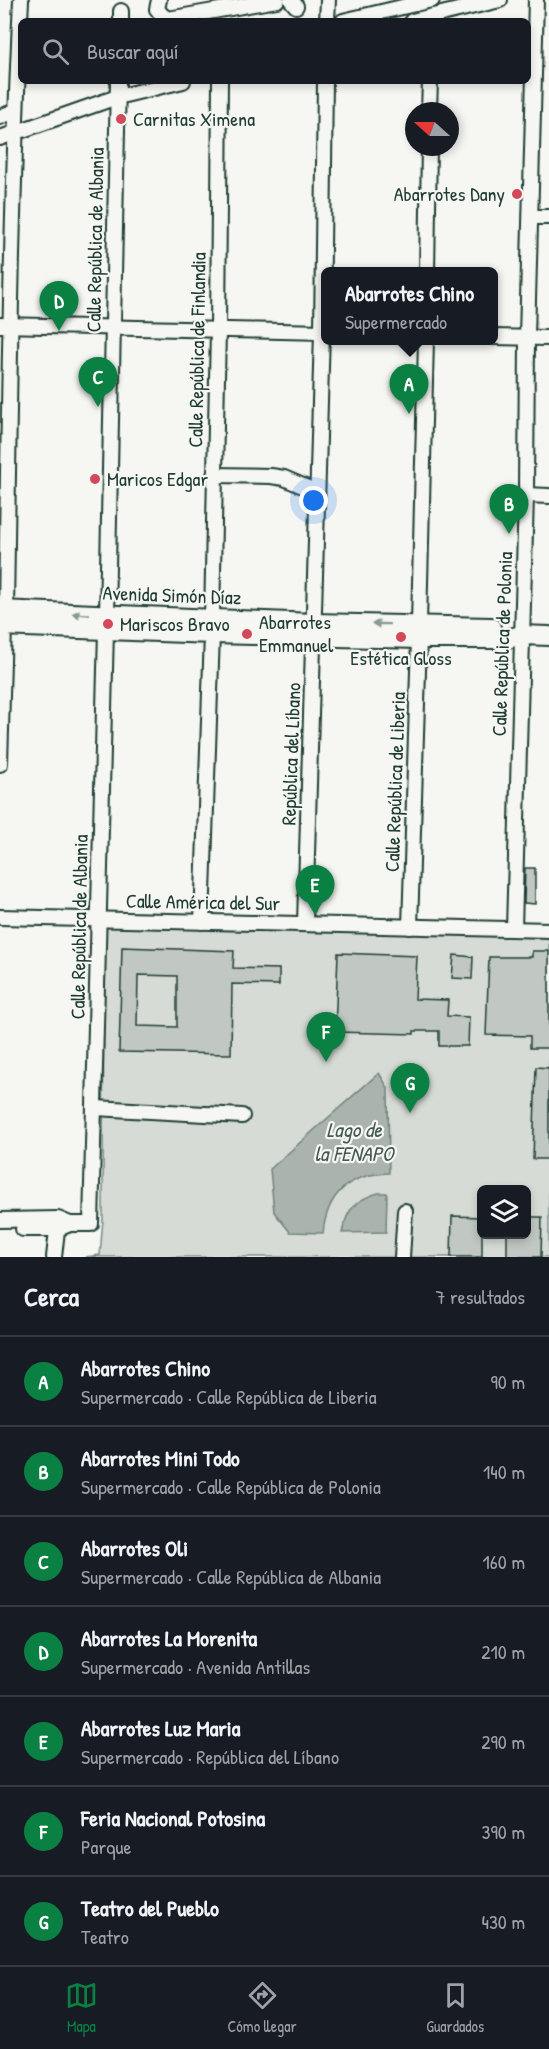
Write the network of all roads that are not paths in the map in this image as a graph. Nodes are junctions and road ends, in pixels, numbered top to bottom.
1 (21, 0) edge
2 (159, 0) edge
3 (277, 0) edge
4 (328, 0) edge
5 (432, 0) edge
6 (500, 0) edge
7 (536, 0) edge
8 (20, 18) edge
9 (166, 18) edge
10 (174, 18) edge
11 (327, 18) edge
12 (356, 18) edge
13 (435, 18) edge
14 (18, 56) edge
15 (542, 76) edge
16 (118, 84) edge
17 (171, 84) edge
18 (220, 84) edge
19 (325, 84) edge
20 (430, 84) edge
21 (117, 97) junction
22 (429, 102) edge
23 (15, 111) junction
24 (0, 117) edge
25 (15, 133) junction
26 (0, 138) edge
27 (429, 156) edge
28 (532, 217) junction
29 (549, 217) edge
30 (324, 267) edge
31 (427, 267) edge
32 (5, 325) edge
33 (113, 327) junction
34 (218, 330) junction
35 (321, 332) edge
36 (498, 336) edge
37 (527, 337) junction
38 (549, 338) edge
39 (323, 345) edge
40 (426, 345) edge
41 (214, 475) junction
42 (317, 492) junction
43 (526, 495) junction
44 (549, 496) edge
45 (3, 618) edge
46 (106, 623) junction
47 (212, 626) junction
48 (314, 629) junction
49 (419, 631) junction
50 (521, 635) junction
51 (549, 636) edge
52 (0, 764) edge
53 (0, 917) edge
54 (99, 919) junction
55 (202, 922) junction
56 (305, 924) junction
57 (410, 927) junction
58 (514, 929) junction
59 (549, 930) edge
60 (95, 1108) junction
61 (242, 1116) dead end
62 (405, 1211) dead end
63 (0, 1220) edge
64 (62, 1224) junction
65 (0, 1230) edge
66 (54, 1257) edge
67 (402, 1257) edge

1 - 8 street
2 - 9 street
3 - 10 street
4 - 11 street
5 - 12 street
6 - 13 street
7 - 15 street, Calle República de Polonia
14 - 23 street
15 - 28 street, Calle República de Polonia
16 - 21 street, Calle República de Albania
17 - 21 street
18 - 34 street, Calle República de Finlandia
19 - 30 street, República del Líbano
20 - 22 street
21 - 25 street
21 - 33 street, Calle República de Albania
23 - 24 street
23 - 25 street
25 - 26 street
25 - 32 street
27 - 31 street
28 - 29 street
28 - 37 street, Calle República de Polonia
32 - 33 street
32 - 45 street
33 - 34 street
33 - 46 street, Calle República de Albania
34 - 35 street
34 - 41 street, Calle República de Finlandia
36 - 37 street
37 - 38 street
37 - 43 street, Calle República de Polonia
39 - 42 street, República del Líbano
40 - 49 street, Calle República de Liberia
41 - 42 street
41 - 47 street, Calle República de Finlandia
42 - 48 street, República del Líbano
43 - 44 street
43 - 50 street, Calle República de Polonia
45 - 46 main road, Avenida Simón Díaz
45 - 52 street
46 - 47 main road, Avenida Simón Díaz
46 - 54 street, Calle República de Albania
47 - 48 main road, Avenida Simón Díaz
47 - 55 street, Calle República de Finlandia
48 - 49 main road, Avenida Simón Díaz
48 - 56 street, República del Líbano
49 - 50 main road, Avenida Simón Díaz
49 - 57 street, Calle República de Liberia
50 - 51 main road, Avenida Simón Díaz
50 - 58 street, Calle República de Polonia
53 - 54 street, Calle América del Sur
54 - 55 street, Calle América del Sur
54 - 60 street, Calle República de Albania
55 - 56 street, Calle América del Sur
56 - 57 street, Calle América del Sur
57 - 58 street, Calle América del Sur
58 - 59 street, Calle América del Sur
60 - 61 street
60 - 64 street, Calle República de Albania
62 - 67 street
63 - 64 street
64 - 65 street
64 - 66 street

